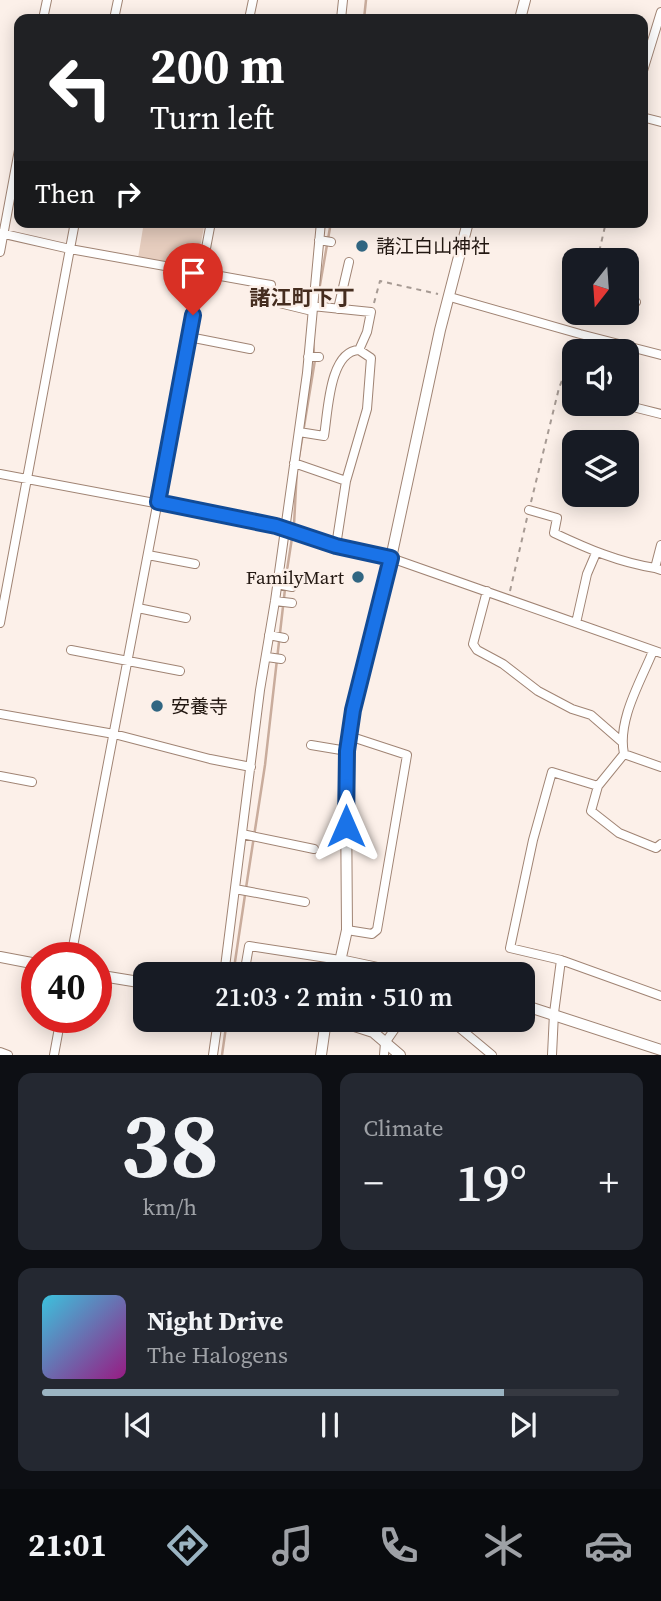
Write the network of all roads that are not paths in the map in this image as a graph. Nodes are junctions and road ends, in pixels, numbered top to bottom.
1 (661, 12) edge
2 (648, 55) edge
3 (14, 174) edge
4 (74, 228) edge
5 (210, 228) edge
6 (320, 228) edge
7 (467, 228) edge
8 (2, 233) edge
9 (319, 240) junction
10 (331, 242) dead end
11 (70, 249) junction
12 (0, 252) edge
13 (349, 262) dead end
14 (201, 273) junction
15 (450, 297) junction
16 (315, 308) junction
17 (338, 309) junction
18 (188, 337) junction
19 (250, 349) dead end
20 (359, 350) junction
21 (661, 355) edge
22 (308, 357) junction
23 (319, 357) dead end
24 (307, 373) junction
25 (317, 374) dead end
26 (304, 396) junction
27 (313, 398) dead end
28 (639, 409) edge
29 (661, 414) edge
30 (303, 432) junction
31 (298, 464) junction
32 (0, 474) edge
33 (27, 478) junction
34 (346, 481) junction
35 (158, 502) junction
36 (529, 510) road end
37 (290, 531) junction
38 (661, 545) edge
39 (336, 546) junction
40 (596, 553) junction
41 (148, 555) junction
42 (391, 558) junction
43 (195, 564) dead end
44 (658, 569) edge
45 (279, 585) junction
46 (292, 587) dead end
47 (487, 591) junction
48 (277, 601) junction
49 (292, 603) dead end
50 (138, 608) junction
51 (186, 618) dead end
52 (0, 622) edge
53 (576, 623) junction
54 (272, 635) junction
55 (284, 638) dead end
56 (71, 650) dead end
57 (657, 652) edge
58 (268, 657) junction
59 (281, 659) dead end
60 (127, 662) junction
61 (180, 671) dead end
62 (0, 714) edge
63 (114, 734) junction
64 (349, 736) junction
65 (622, 742) junction
66 (311, 744) dead end
67 (347, 751) junction
68 (624, 754) junction
69 (251, 766) junction
70 (661, 767) edge
71 (0, 776) edge
72 (32, 782) dead end
73 (598, 786) junction
74 (245, 834) junction
75 (661, 844) edge
76 (314, 849) dead end
77 (242, 890) junction
78 (305, 902) dead end
79 (347, 930) junction
80 (74, 942) edge
81 (0, 957) edge
82 (341, 960) junction
83 (561, 960) junction
84 (21, 961) edge
85 (227, 962) edge
86 (246, 962) edge
87 (350, 962) edge
88 (112, 978) edge
89 (133, 981) edge
90 (661, 996) edge
91 (535, 1008) edge
92 (554, 1013) junction
93 (216, 1032) edge
94 (324, 1032) edge
95 (373, 1032) edge
96 (394, 1032) edge
97 (465, 1032) edge
98 (58, 1033) edge
99 (385, 1049) edge
100 (661, 1050) edge
101 (0, 1052) edge
102 (8, 1055) edge
103 (54, 1055) edge
104 (213, 1055) edge
105 (321, 1055) edge
106 (400, 1055) edge
107 (493, 1055) edge
108 (552, 1055) edge

1 - 2 street
3 - 8 street
4 - 11 street
5 - 14 street
6 - 9 street
7 - 15 street
8 - 11 street
8 - 12 street
9 - 10 street
9 - 16 street
11 - 14 street
11 - 33 street
13 - 17 street
14 - 16 street
14 - 18 street
15 - 21 street
15 - 42 street
16 - 17 street
16 - 22 street
17 - 20 street
18 - 19 street
18 - 35 street
20 - 30 street
20 - 34 street
22 - 23 street
22 - 24 street
24 - 25 street
24 - 26 street
26 - 27 street
26 - 30 street
28 - 29 street
30 - 31 street
31 - 34 street
31 - 37 street
32 - 33 street
33 - 35 street
33 - 52 street
34 - 39 street
35 - 37 street
35 - 41 street
36 - 40 street
37 - 39 street
37 - 45 street
38 - 44 street
39 - 42 street
40 - 44 street
40 - 53 street
41 - 43 street
41 - 50 street
42 - 47 street
42 - 64 street
45 - 46 street
45 - 48 street
47 - 53 street
47 - 65 street
48 - 49 street
48 - 54 street
50 - 51 street
50 - 60 street
53 - 57 street
54 - 55 street
54 - 58 street
56 - 60 street
57 - 65 street
58 - 59 street
58 - 69 street
60 - 61 street
60 - 63 street
62 - 63 street
63 - 69 street
63 - 80 street
64 - 67 street
64 - 79 street
65 - 68 street
66 - 67 street
67 - 79 street
68 - 70 street
68 - 73 street
69 - 74 street
71 - 72 street
73 - 75 street
73 - 83 street
74 - 76 street
74 - 77 street
77 - 78 street
77 - 85 street
79 - 82 street
81 - 84 street
82 - 86 street
82 - 87 street
83 - 90 street
83 - 92 street
88 - 89 street
91 - 92 street
92 - 100 street
92 - 108 street
93 - 104 street
94 - 105 street
95 - 99 street
96 - 99 street
97 - 107 street
98 - 103 street
99 - 106 street
101 - 102 street

